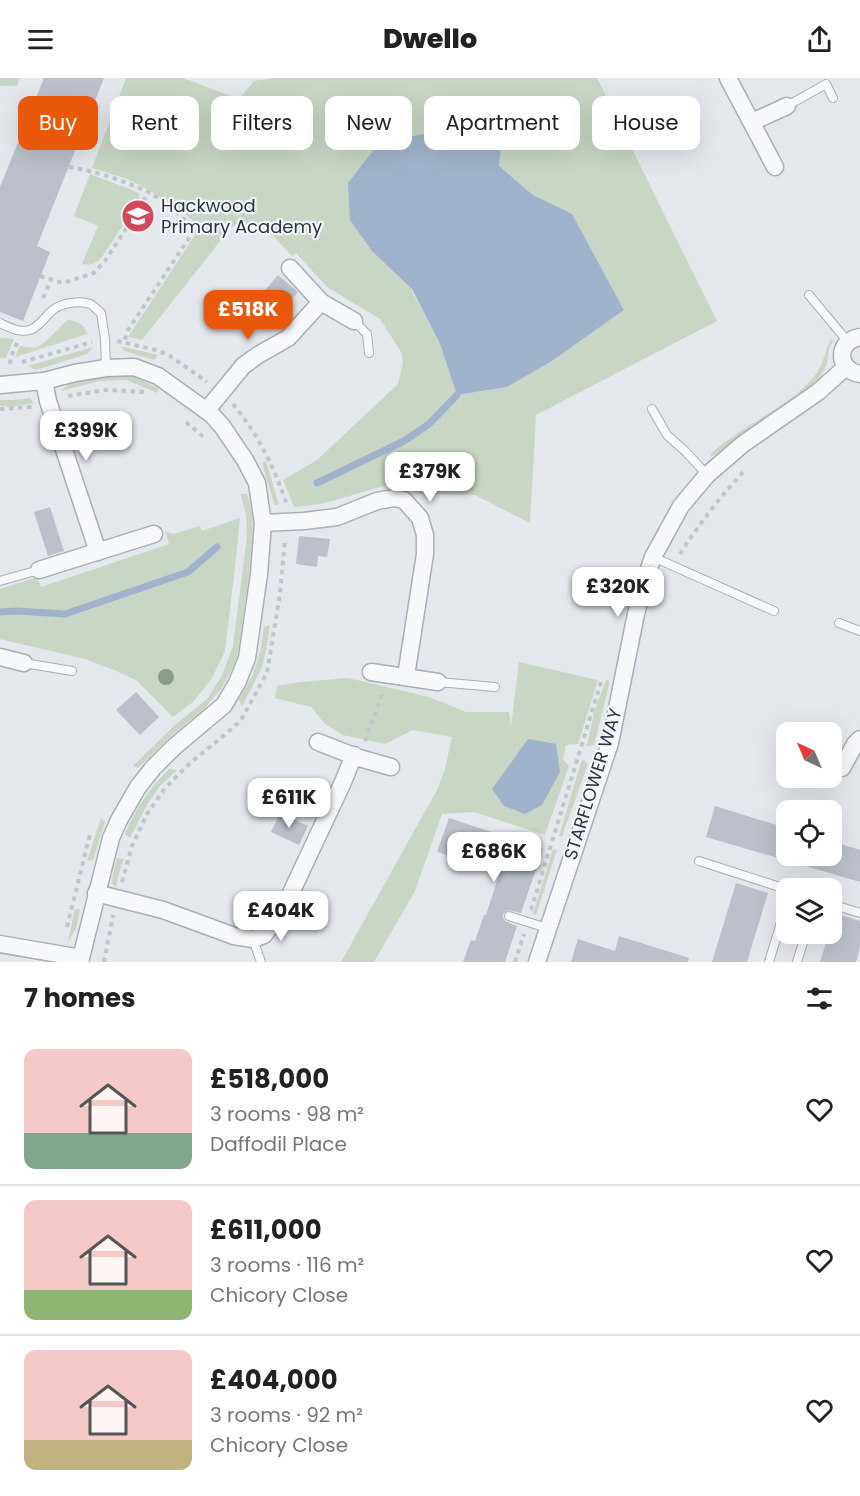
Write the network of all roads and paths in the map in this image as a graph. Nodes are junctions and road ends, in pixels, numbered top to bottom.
1 (728, 78) edge
2 (833, 98) dead end
3 (787, 106) joint
4 (752, 122) junction
5 (69, 166) dead end
6 (775, 167) dead end
7 (147, 192) junction
8 (290, 268) dead end
9 (40, 276) dead end
10 (809, 295) dead end
11 (321, 302) junction
12 (354, 321) joint
13 (0, 323) edge
14 (854, 339) edge
15 (124, 342) dead end
16 (369, 353) dead end
17 (106, 368) junction
18 (853, 370) edge
19 (44, 381) junction
20 (0, 385) edge
21 (146, 393) dead end
22 (48, 401) junction
23 (0, 409) edge
24 (652, 409) dead end
25 (207, 410) junction
26 (186, 422) dead end
27 (208, 441) dead end
28 (750, 464) dead end
29 (707, 475) junction
30 (263, 523) junction
31 (154, 534) dead end
32 (98, 552) junction
33 (653, 557) junction
34 (673, 565) junction
35 (39, 570) joint
36 (0, 581) edge
37 (774, 611) dead end
38 (839, 623) dead end
39 (860, 632) edge
40 (0, 657) edge
41 (24, 663) joint
42 (72, 671) dead end
43 (371, 672) dead end
44 (398, 675) junction
45 (603, 678) dead end
46 (438, 682) joint
47 (495, 687) dead end
48 (860, 739) edge
49 (318, 742) dead end
50 (357, 757) junction
51 (391, 767) dead end
52 (842, 768) dead end
53 (93, 829) dead end
54 (699, 861) dead end
55 (776, 886) edge
56 (96, 893) junction
57 (842, 907) edge
58 (860, 913) edge
59 (509, 916) dead end
60 (527, 921) junction
61 (547, 928) junction
62 (253, 939) junction
63 (776, 939) edge
64 (0, 944) edge
65 (803, 944) edge
66 (62, 954) junction
67 (80, 960) edge
68 (261, 962) edge
69 (515, 962) edge
70 (537, 962) edge
71 (769, 962) edge
72 (797, 962) edge

1 - 4 street
2 - 3 lane
3 - 4 street
4 - 6 street
5 - 7 path
7 - 9 path
7 - 15 path
8 - 11 street
10 - 14 lane
11 - 12 street
11 - 25 street
12 - 16 lane
13 - 17 lane
14 - 18 street
17 - 19 street
17 - 25 street
18 - 29 street, STARFLOWER WAY
19 - 20 street
19 - 22 street
21 - 22 path
22 - 23 path
22 - 32 street
24 - 29 lane
25 - 30 street
26 - 27 path
28 - 34 path
29 - 33 street, STARFLOWER WAY
30 - 44 street
30 - 56 street
31 - 32 street
32 - 35 street
33 - 34 lane
33 - 61 street, STARFLOWER WAY
34 - 37 lane
35 - 36 lane
38 - 39 lane
40 - 41 street
41 - 42 lane
43 - 44 street
44 - 46 street
44 - 50 path
45 - 60 path
46 - 47 lane
48 - 52 street
49 - 50 street
50 - 51 street
50 - 62 street
53 - 66 path
54 - 55 lane
56 - 62 street
56 - 67 street
57 - 58 lane
59 - 60 lane
60 - 61 lane
60 - 69 path
61 - 70 street, STARFLOWER WAY
62 - 68 lane
63 - 71 lane
64 - 66 street
65 - 72 lane
66 - 67 street

